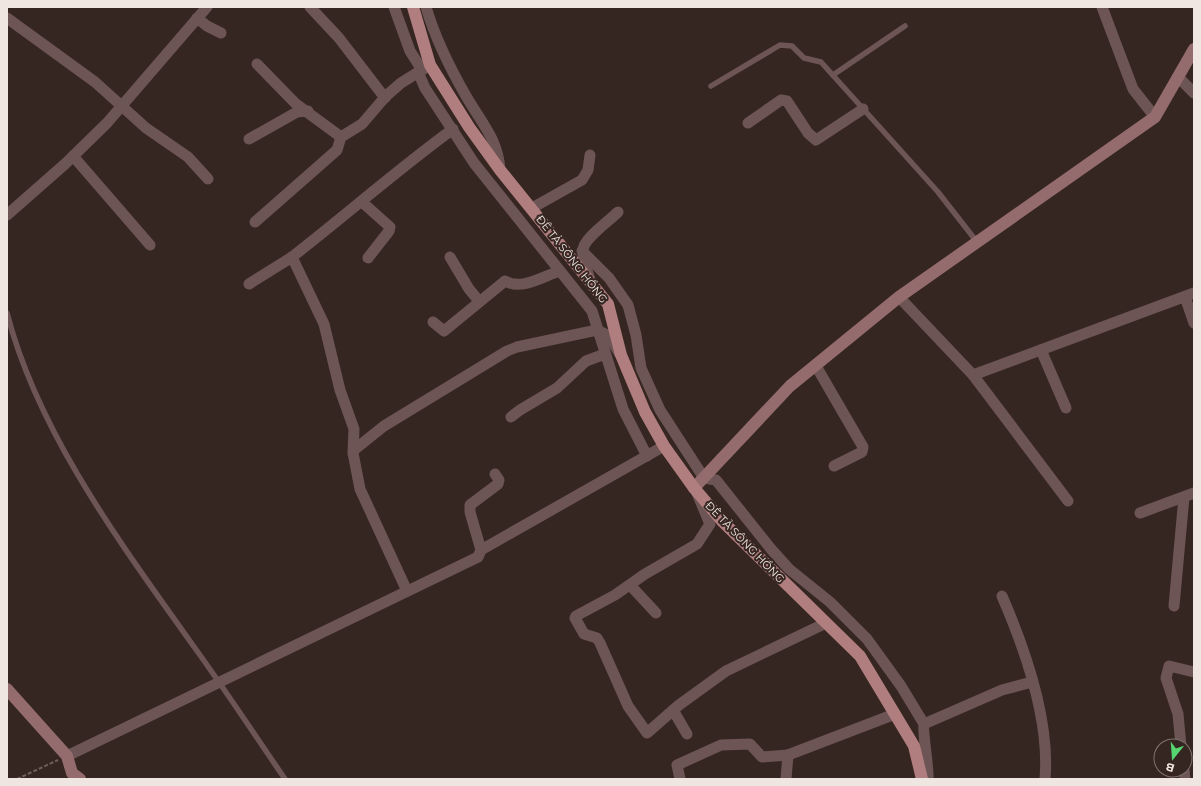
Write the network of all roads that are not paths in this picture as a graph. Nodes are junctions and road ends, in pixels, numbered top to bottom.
1 (207, 7) edge
2 (310, 7) edge
3 (394, 7) edge
4 (413, 7) edge
5 (420, 7) edge
6 (426, 7) edge
7 (1102, 7) edge
8 (7, 18) edge
9 (197, 18) junction
10 (418, 21) junction
11 (905, 26) dead end
12 (221, 33) dead end
13 (1194, 49) edge
14 (257, 64) dead end
15 (423, 69) junction
16 (833, 75) junction
17 (1178, 77) junction
18 (711, 86) dead end
19 (1194, 92) edge
20 (385, 98) junction
21 (121, 107) junction
22 (863, 109) junction
23 (308, 111) junction
24 (1155, 117) junction
25 (748, 123) dead end
26 (453, 129) junction
27 (341, 137) junction
28 (249, 139) dead end
29 (590, 155) dead end
30 (73, 156) junction
31 (500, 170) junction
32 (208, 180) dead end
33 (362, 202) junction
34 (532, 208) junction
35 (618, 212) dead end
36 (7, 215) edge
37 (255, 222) dead end
38 (977, 242) junction
39 (150, 245) dead end
40 (582, 251) junction
41 (292, 257) junction
42 (450, 257) dead end
43 (368, 258) dead end
44 (560, 271) junction
45 (590, 281) junction
46 (249, 284) dead end
47 (1189, 295) edge
48 (899, 297) junction
49 (479, 301) junction
50 (7, 312) edge
51 (433, 322) dead end
52 (1194, 323) edge
53 (598, 330) junction
54 (1041, 350) junction
55 (605, 354) junction
56 (621, 355) junction
57 (816, 366) junction
58 (641, 368) junction
59 (972, 375) junction
60 (638, 396) junction
61 (1066, 408) dead end
62 (511, 417) dead end
63 (664, 446) junction
64 (354, 450) junction
65 (647, 456) junction
66 (834, 466) dead end
67 (495, 474) dead end
68 (704, 478) junction
69 (694, 488) junction
70 (1189, 495) edge
71 (1068, 501) dead end
72 (1140, 513) dead end
73 (481, 550) junction
74 (630, 585) junction
75 (407, 591) junction
76 (1002, 596) dead end
77 (1174, 606) dead end
78 (656, 613) dead end
79 (826, 623) junction
80 (1194, 672) edge
81 (220, 682) junction
82 (1032, 682) junction
83 (7, 689) edge
84 (673, 710) junction
85 (895, 714) junction
86 (924, 724) junction
87 (687, 734) dead end
88 (1180, 738) edge
89 (788, 755) junction
90 (66, 756) junction
91 (922, 778) edge
92 (80, 779) edge
93 (285, 779) edge
94 (680, 779) edge
95 (786, 779) edge
96 (1045, 779) edge

1 - 9 street
2 - 20 street
3 - 15 street
4 - 10 main road, ĐÊ TẢ SÔNG HỒNG
5 - 10 street
6 - 31 street
7 - 24 street
8 - 21 street
9 - 12 street
9 - 21 street
10 - 15 main road, ĐÊ TẢ SÔNG HỒNG
11 - 16 lane
13 - 17 street
14 - 23 street
15 - 20 street
15 - 26 street
15 - 31 main road, ĐÊ TẢ SÔNG HỒNG
16 - 18 lane
16 - 22 lane
17 - 19 street
17 - 24 street
20 - 27 street
21 - 30 street
21 - 32 street
22 - 25 street
22 - 38 lane
23 - 27 street
23 - 28 street
24 - 38 street
26 - 33 street
26 - 44 street
27 - 37 street
29 - 34 street
30 - 36 street
30 - 39 street
31 - 34 main road, ĐÊ TẢ SÔNG HỒNG
33 - 41 street
33 - 43 street
34 - 45 main road, ĐÊ TẢ SÔNG HỒNG
35 - 40 street
38 - 48 street
40 - 45 street
40 - 58 street
41 - 46 street
41 - 64 street
42 - 49 street
44 - 49 street
44 - 53 street
45 - 56 main road, ĐÊ TẢ SÔNG HỒNG
47 - 52 street
47 - 54 street
48 - 57 street
48 - 59 street
49 - 51 street
50 - 81 lane
53 - 55 street
53 - 56 street
53 - 64 street
54 - 59 street
54 - 61 street
55 - 62 street
55 - 65 street
56 - 60 main road, ĐÊ TẢ SÔNG HỒNG
57 - 66 street
57 - 68 street
58 - 60 street
58 - 68 street
59 - 71 street
60 - 63 main road, ĐÊ TẢ SÔNG HỒNG
63 - 65 street
63 - 69 main road, ĐÊ TẢ SÔNG HỒNG
64 - 75 street
65 - 73 street
67 - 73 street
68 - 69 street
68 - 86 street
69 - 74 street
69 - 79 main road, ĐÊ TẢ SÔNG HỒNG
70 - 72 street
70 - 77 street
73 - 75 street
74 - 78 street
74 - 84 street
75 - 81 street
76 - 82 street
79 - 84 street
79 - 85 main road, ĐÊ TẢ SÔNG HỒNG
80 - 88 street
81 - 90 street
81 - 93 lane
82 - 86 street
82 - 96 street
83 - 90 street
84 - 87 street
85 - 89 street
85 - 91 main road, ĐÊ TẢ SÔNG HỒNG
86 - 91 street
89 - 94 street
89 - 95 street
90 - 92 street

